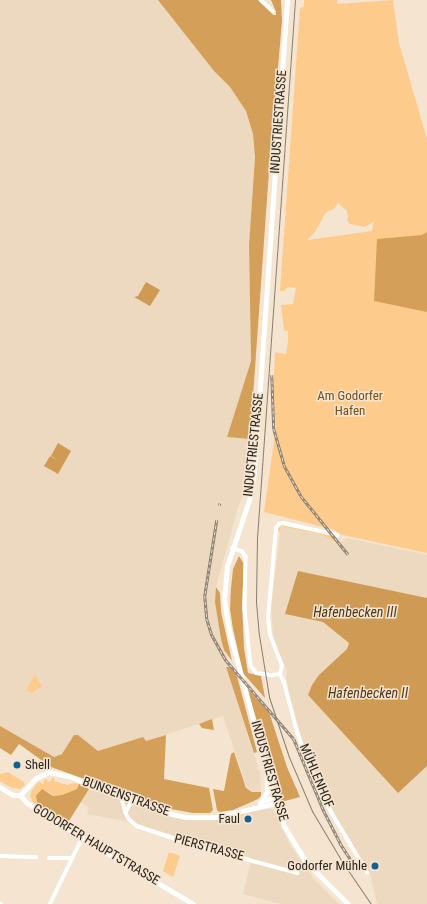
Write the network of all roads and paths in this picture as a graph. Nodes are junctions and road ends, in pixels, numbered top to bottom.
1 (261, 0) edge
2 (287, 0) edge
3 (273, 11) dead end
4 (338, 535) dead end
5 (231, 548) junction
6 (280, 674) junction
7 (266, 767) junction
8 (0, 787) edge
9 (20, 795) junction
10 (124, 797) junction
11 (274, 797) junction
12 (132, 800) junction
13 (260, 802) junction
14 (276, 803) junction
15 (241, 811) junction
16 (126, 813) junction
17 (82, 838) junction
18 (0, 856) edge
19 (36, 857) dead end
20 (49, 858) dead end
21 (72, 858) junction
22 (367, 872) dead end
23 (298, 873) dead end
24 (50, 904) edge
25 (193, 904) edge
26 (348, 904) edge

1 - 3 street
2 - 5 main road, INDUSTRIESTRASSE
4 - 6 street, MÜHLENHOF
5 - 6 street
5 - 7 main road, INDUSTRIESTRASSE
6 - 22 street, MÜHLENHOF
7 - 11 main road, INDUSTRIESTRASSE
7 - 13 main road
8 - 9 main road, GODORFER HAUPTSTRASSE
9 - 10 main road, BUNSENSTRASSE
9 - 17 main road, GODORFER HAUPTSTRASSE
10 - 12 main road, BUNSENSTRASSE
10 - 16 street
11 - 13 main road, BUNSENSTRASSE
11 - 14 main road, INDUSTRIESTRASSE
12 - 15 main road, BUNSENSTRASSE
12 - 16 street
13 - 15 main road, BUNSENSTRASSE
14 - 15 main road, BUNSENSTRASSE
14 - 26 main road, INDUSTRIESTRASSE
16 - 23 street, PIERSTRASSE
17 - 21 street
17 - 25 main road, GODORFER HAUPTSTRASSE
18 - 19 street
20 - 21 street
21 - 24 street

